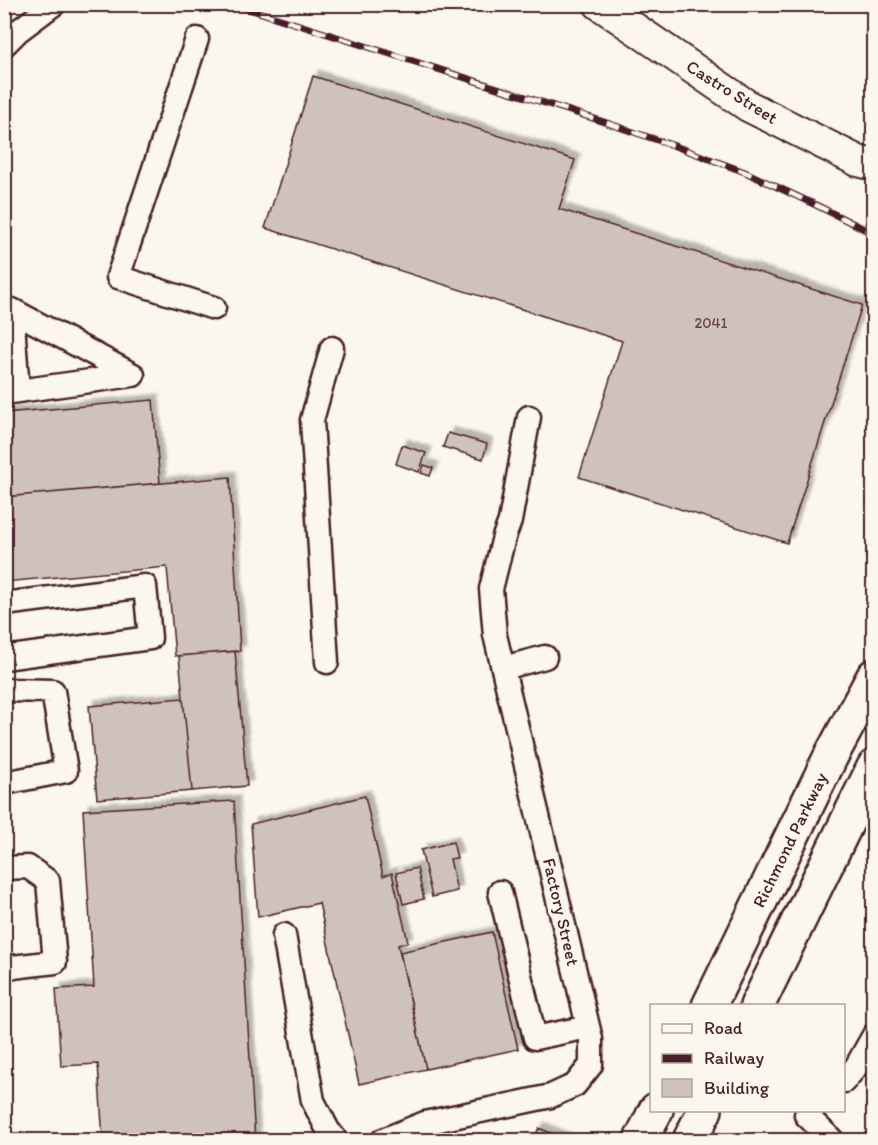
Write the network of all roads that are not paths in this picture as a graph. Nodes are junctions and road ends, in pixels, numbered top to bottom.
1 (54, 4) edge
2 (599, 4) edge
3 (197, 39) dead end
4 (4, 45) edge
5 (873, 165) edge
6 (214, 308) dead end
7 (8, 310) edge
8 (332, 348) dead end
9 (11, 392) edge
10 (529, 417) dead end
11 (4, 604) edge
12 (545, 657) dead end
13 (4, 658) edge
14 (327, 662) dead end
15 (503, 668) junction
16 (873, 676) edge
17 (4, 690) edge
18 (873, 767) edge
19 (4, 783) edge
20 (4, 868) edge
21 (500, 892) dead end
22 (284, 935) dead end
23 (4, 968) edge
24 (709, 1004) edge
25 (757, 1004) edge
26 (588, 1027) junction
27 (873, 1035) edge
28 (845, 1079) edge
29 (655, 1112) edge
30 (704, 1112) edge
31 (809, 1113) edge
32 (336, 1140) edge
33 (383, 1140) edge
34 (640, 1140) edge
35 (690, 1140) edge
36 (832, 1140) edge

1 - 4 street
2 - 5 main road, Castro Street
3 - 6 street
7 - 9 street
7 - 9 street
8 - 14 street
10 - 15 street, Factory Street
11 - 13 street
12 - 15 street
15 - 26 street, Factory Street
16 - 24 highway, Richmond Parkway
17 - 19 street
18 - 25 highway
20 - 23 street
21 - 26 street
22 - 32 street
26 - 33 street, Factory Street
27 - 28 street
29 - 34 highway
30 - 35 highway
31 - 36 street

